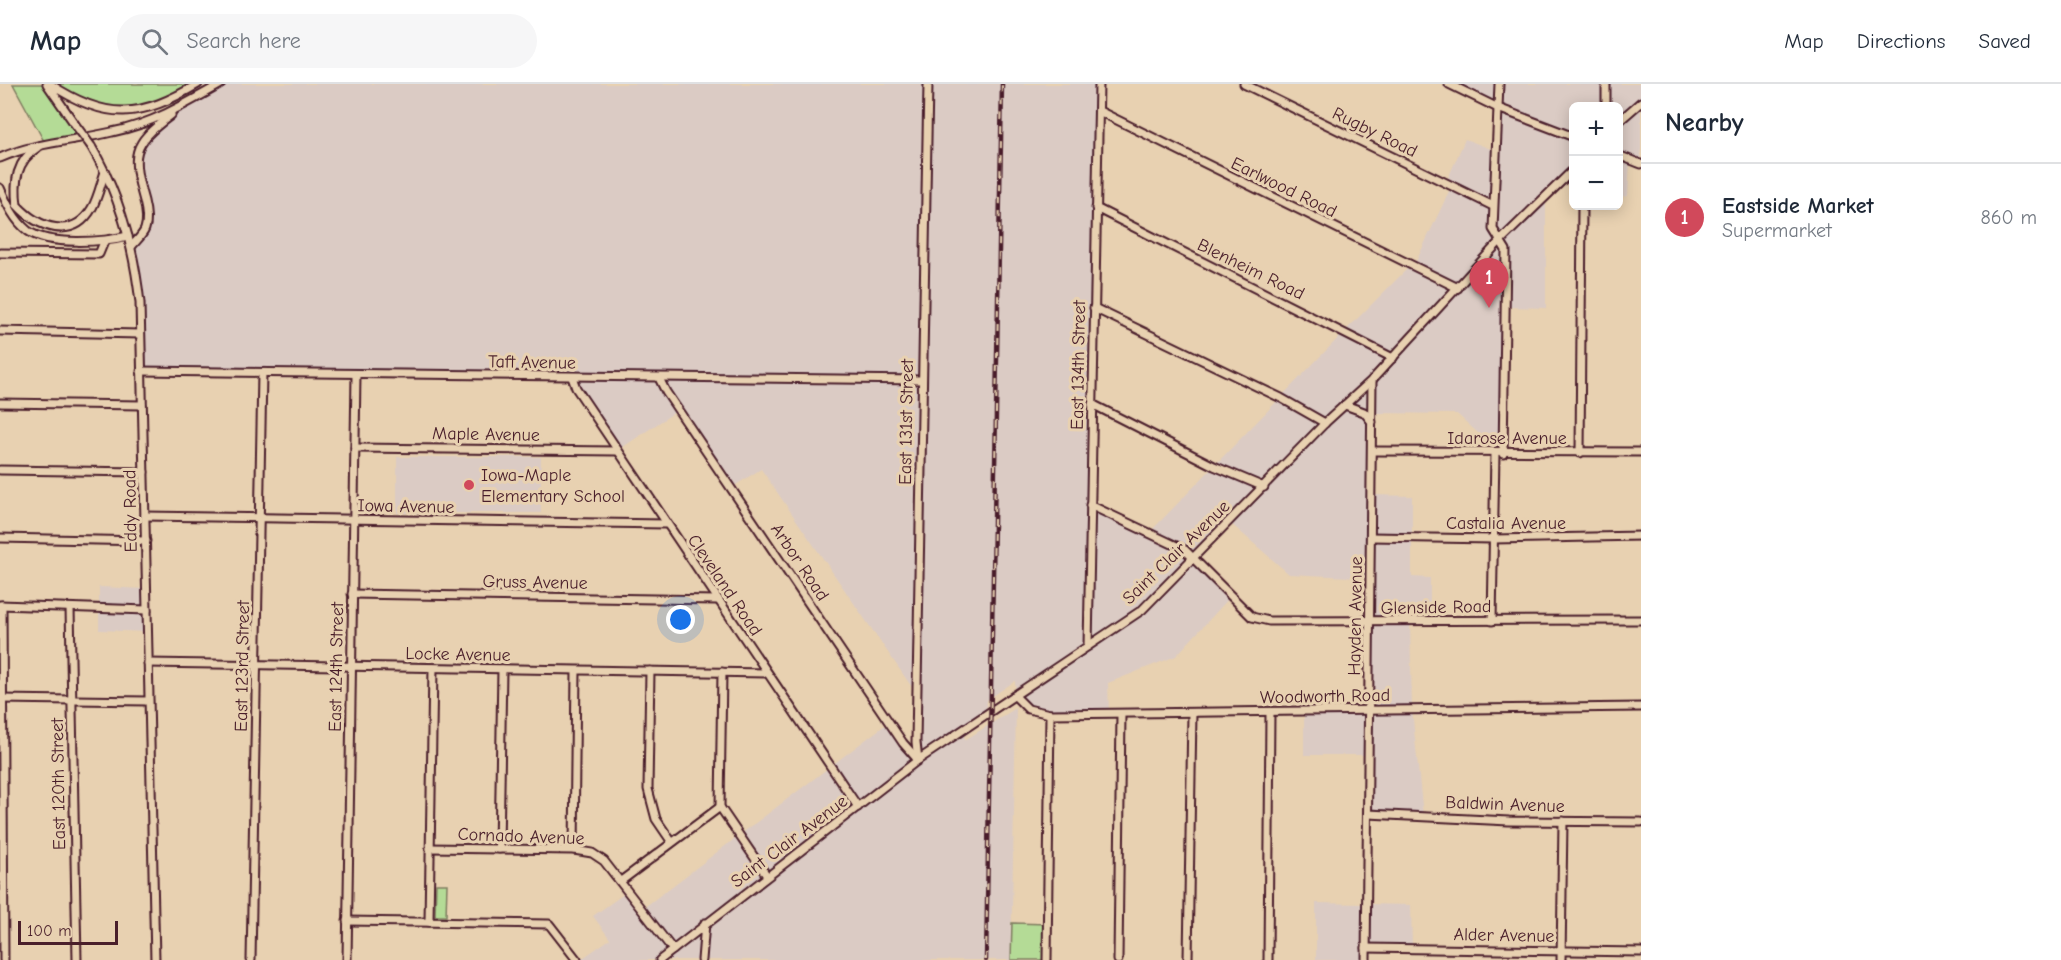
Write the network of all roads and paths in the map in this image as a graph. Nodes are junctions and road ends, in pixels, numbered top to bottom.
1 (48, 84) edge
2 (198, 84) edge
3 (221, 84) edge
4 (928, 84) edge
5 (1099, 84) edge
6 (1244, 84) edge
7 (1449, 84) edge
8 (1499, 84) edge
9 (1606, 84) edge
10 (1606, 102) edge
11 (1641, 102) edge
12 (179, 108) junction
13 (1498, 108) junction
14 (1099, 111) junction
15 (1623, 118) edge
16 (1569, 135) edge
17 (45, 143) junction
18 (1621, 156) edge
19 (0, 158) edge
20 (1641, 164) edge
21 (105, 172) junction
22 (1569, 174) edge
23 (0, 188) edge
24 (17, 205) junction
25 (1493, 206) junction
26 (1096, 208) junction
27 (1582, 210) edge
28 (128, 236) junction
29 (1500, 241) junction
30 (104, 242) junction
31 (130, 247) junction
32 (0, 253) edge
33 (1458, 288) junction
34 (1094, 308) junction
35 (0, 331) edge
36 (140, 334) junction
37 (1393, 358) junction
38 (141, 371) junction
39 (262, 373) junction
40 (356, 375) junction
41 (572, 377) junction
42 (659, 378) junction
43 (922, 380) junction
44 (1372, 380) junction
45 (0, 403) edge
46 (1092, 404) junction
47 (142, 405) junction
48 (1345, 405) junction
49 (1372, 422) junction
50 (1325, 423) junction
51 (355, 448) junction
52 (617, 451) junction
53 (1372, 451) junction
54 (1641, 452) edge
55 (1495, 453) junction
56 (1580, 453) junction
57 (1503, 454) junction
58 (0, 470) edge
59 (144, 472) junction
60 (1264, 487) junction
61 (1090, 505) junction
62 (145, 516) junction
63 (260, 519) junction
64 (353, 520) junction
65 (666, 524) junction
66 (1641, 536) edge
67 (1371, 537) junction
68 (0, 538) edge
69 (1493, 539) junction
70 (146, 541) junction
71 (1193, 558) junction
72 (352, 594) junction
73 (717, 600) junction
74 (1, 605) edge
75 (70, 608) junction
76 (147, 610) junction
77 (1641, 620) edge
78 (1492, 621) junction
79 (1370, 622) junction
80 (1088, 646) junction
81 (148, 663) junction
82 (257, 665) junction
83 (351, 668) junction
84 (433, 668) junction
85 (502, 669) junction
86 (576, 671) junction
87 (650, 671) junction
88 (722, 672) junction
89 (767, 673) junction
90 (1016, 697) junction
91 (1, 699) edge
92 (71, 700) junction
93 (148, 701) junction
94 (1641, 707) edge
95 (1369, 711) junction
96 (1270, 712) junction
97 (1192, 713) junction
98 (1050, 714) junction
99 (1121, 714) junction
100 (918, 760) junction
101 (720, 807) junction
102 (858, 807) junction
103 (1368, 814) junction
104 (1563, 821) junction
105 (1641, 822) edge
106 (671, 841) junction
107 (430, 848) junction
108 (499, 849) junction
109 (574, 850) junction
110 (767, 876) junction
111 (621, 881) junction
112 (347, 921) junction
113 (429, 922) junction
114 (705, 923) junction
115 (1366, 948) junction
116 (672, 950) junction
117 (1561, 951) junction
118 (1641, 952) edge
119 (3, 960) edge
120 (77, 960) edge
121 (155, 960) edge
122 (251, 960) edge
123 (346, 960) edge
124 (577, 960) edge
125 (660, 960) edge
126 (702, 960) edge
127 (1047, 960) edge
128 (1118, 960) edge
129 (1188, 960) edge
130 (1268, 960) edge
131 (1366, 960) edge
132 (1561, 960) edge

1 - 2 street
1 - 21 street, Eddy Road, bridge
3 - 12 street
4 - 43 street, East 131st Street
5 - 14 street, East 134th Street
6 - 25 street, Rugby Road
7 - 13 street
8 - 13 street
9 - 10 street
11 - 15 street
12 - 17 street
12 - 31 street
13 - 16 street
13 - 25 street
14 - 26 street, East 134th Street
14 - 33 street, Earlwood Road
17 - 19 street
17 - 24 street
18 - 20 street
21 - 24 street
21 - 28 street, Eddy Road
22 - 29 street, Saint Clair Avenue
23 - 24 street
23 - 30 street
25 - 29 street
26 - 34 street, East 134th Street
26 - 37 street, Blenheim Road
27 - 56 street
28 - 30 street
28 - 31 street, Eddy Road
29 - 33 street, Saint Clair Avenue
29 - 57 street
30 - 32 street
31 - 36 street, Eddy Road
33 - 37 street, Saint Clair Avenue
34 - 46 street, East 134th Street
34 - 50 street
35 - 36 street
36 - 38 street, Eddy Road
37 - 44 street, Saint Clair Avenue
38 - 39 street, Taft Avenue
38 - 47 street, Eddy Road
39 - 40 street, Taft Avenue
39 - 63 street, East 123rd Street
40 - 41 street, Taft Avenue
40 - 51 street, East 124th Street
41 - 42 street, Taft Avenue
41 - 52 street, Cleveland Road
42 - 43 street, Taft Avenue
42 - 100 street, Arbor Road
43 - 100 street, East 131st Street
44 - 48 street, Saint Clair Avenue
44 - 49 street, Hayden Avenue
45 - 47 street
46 - 60 street
46 - 61 street, East 134th Street
47 - 59 street, Eddy Road
48 - 49 street
48 - 50 street, Saint Clair Avenue
49 - 53 street, Hayden Avenue
50 - 60 street, Saint Clair Avenue
51 - 52 street, Maple Avenue
51 - 64 street, East 124th Street
52 - 65 street, Cleveland Road
53 - 55 street, Idarose Avenue
53 - 67 street, Hayden Avenue
54 - 56 street, Idarose Avenue
55 - 57 street, Idarose Avenue
55 - 69 street
56 - 57 street, Idarose Avenue
58 - 59 street
59 - 62 street, Eddy Road
60 - 71 street, Saint Clair Avenue
61 - 71 street, Glenside Road
61 - 80 street, East 134th Street
62 - 63 street, Iowa Avenue
62 - 70 street, Eddy Road
63 - 64 street, Iowa Avenue
63 - 82 street, East 123rd Street
64 - 65 street, Iowa Avenue
64 - 72 street, East 124th Street
65 - 73 street, Cleveland Road
66 - 69 street, Castalia Avenue
67 - 69 street, Castalia Avenue
67 - 79 street, Hayden Avenue
68 - 70 street
69 - 78 street
70 - 76 street, Eddy Road
71 - 79 street, Glenside Road
71 - 80 street, Saint Clair Avenue
72 - 73 street, Gruss Avenue
72 - 83 street, East 124th Street
73 - 89 street, Cleveland Road
74 - 75 street
74 - 91 street
75 - 76 street
75 - 92 street, East 120th Street
76 - 81 street, Eddy Road
77 - 78 street, Glenside Road
78 - 79 street, Glenside Road
79 - 95 street, Hayden Avenue
80 - 90 street, Saint Clair Avenue
81 - 82 street, Locke Avenue
81 - 93 street, Eddy Road
82 - 83 street, Locke Avenue
82 - 122 street, East 123rd Street
83 - 84 street, Locke Avenue
83 - 112 street, East 124th Street
84 - 85 street, Locke Avenue
84 - 107 street
85 - 86 street, Locke Avenue
85 - 108 street
86 - 87 street, Locke Avenue
86 - 109 street
87 - 88 street, Locke Avenue
87 - 106 street
88 - 89 street, Locke Avenue
88 - 101 street
89 - 102 street, Cleveland Road
90 - 98 street, Woodworth Road
90 - 100 street, Saint Clair Avenue
91 - 92 street
91 - 119 street
92 - 93 street
92 - 120 street, East 120th Street
93 - 121 street, Eddy Road
94 - 95 street, Woodworth Road
95 - 96 street, Woodworth Road
95 - 103 street, Hayden Avenue
96 - 97 street, Woodworth Road
96 - 130 street
97 - 99 street, Woodworth Road
97 - 129 street
98 - 99 street, Woodworth Road
98 - 127 street
99 - 128 street
100 - 102 street, Saint Clair Avenue
101 - 106 street
101 - 110 street
102 - 110 street, Saint Clair Avenue
103 - 104 street, Baldwin Avenue
103 - 115 street, Hayden Avenue
104 - 105 street, Baldwin Avenue
104 - 117 street
106 - 111 street
107 - 108 street, Cornado Avenue
107 - 113 street
108 - 109 street, Cornado Avenue
109 - 111 street, Cornado Avenue
110 - 114 street, Saint Clair Avenue
111 - 116 street, Cornado Avenue
112 - 113 street
112 - 123 street, East 124th Street
113 - 124 street
114 - 116 street, Saint Clair Avenue
114 - 126 street
115 - 117 street, Alder Avenue
115 - 131 street, Hayden Avenue
116 - 125 street, Saint Clair Avenue
117 - 118 street, Alder Avenue
117 - 132 street

